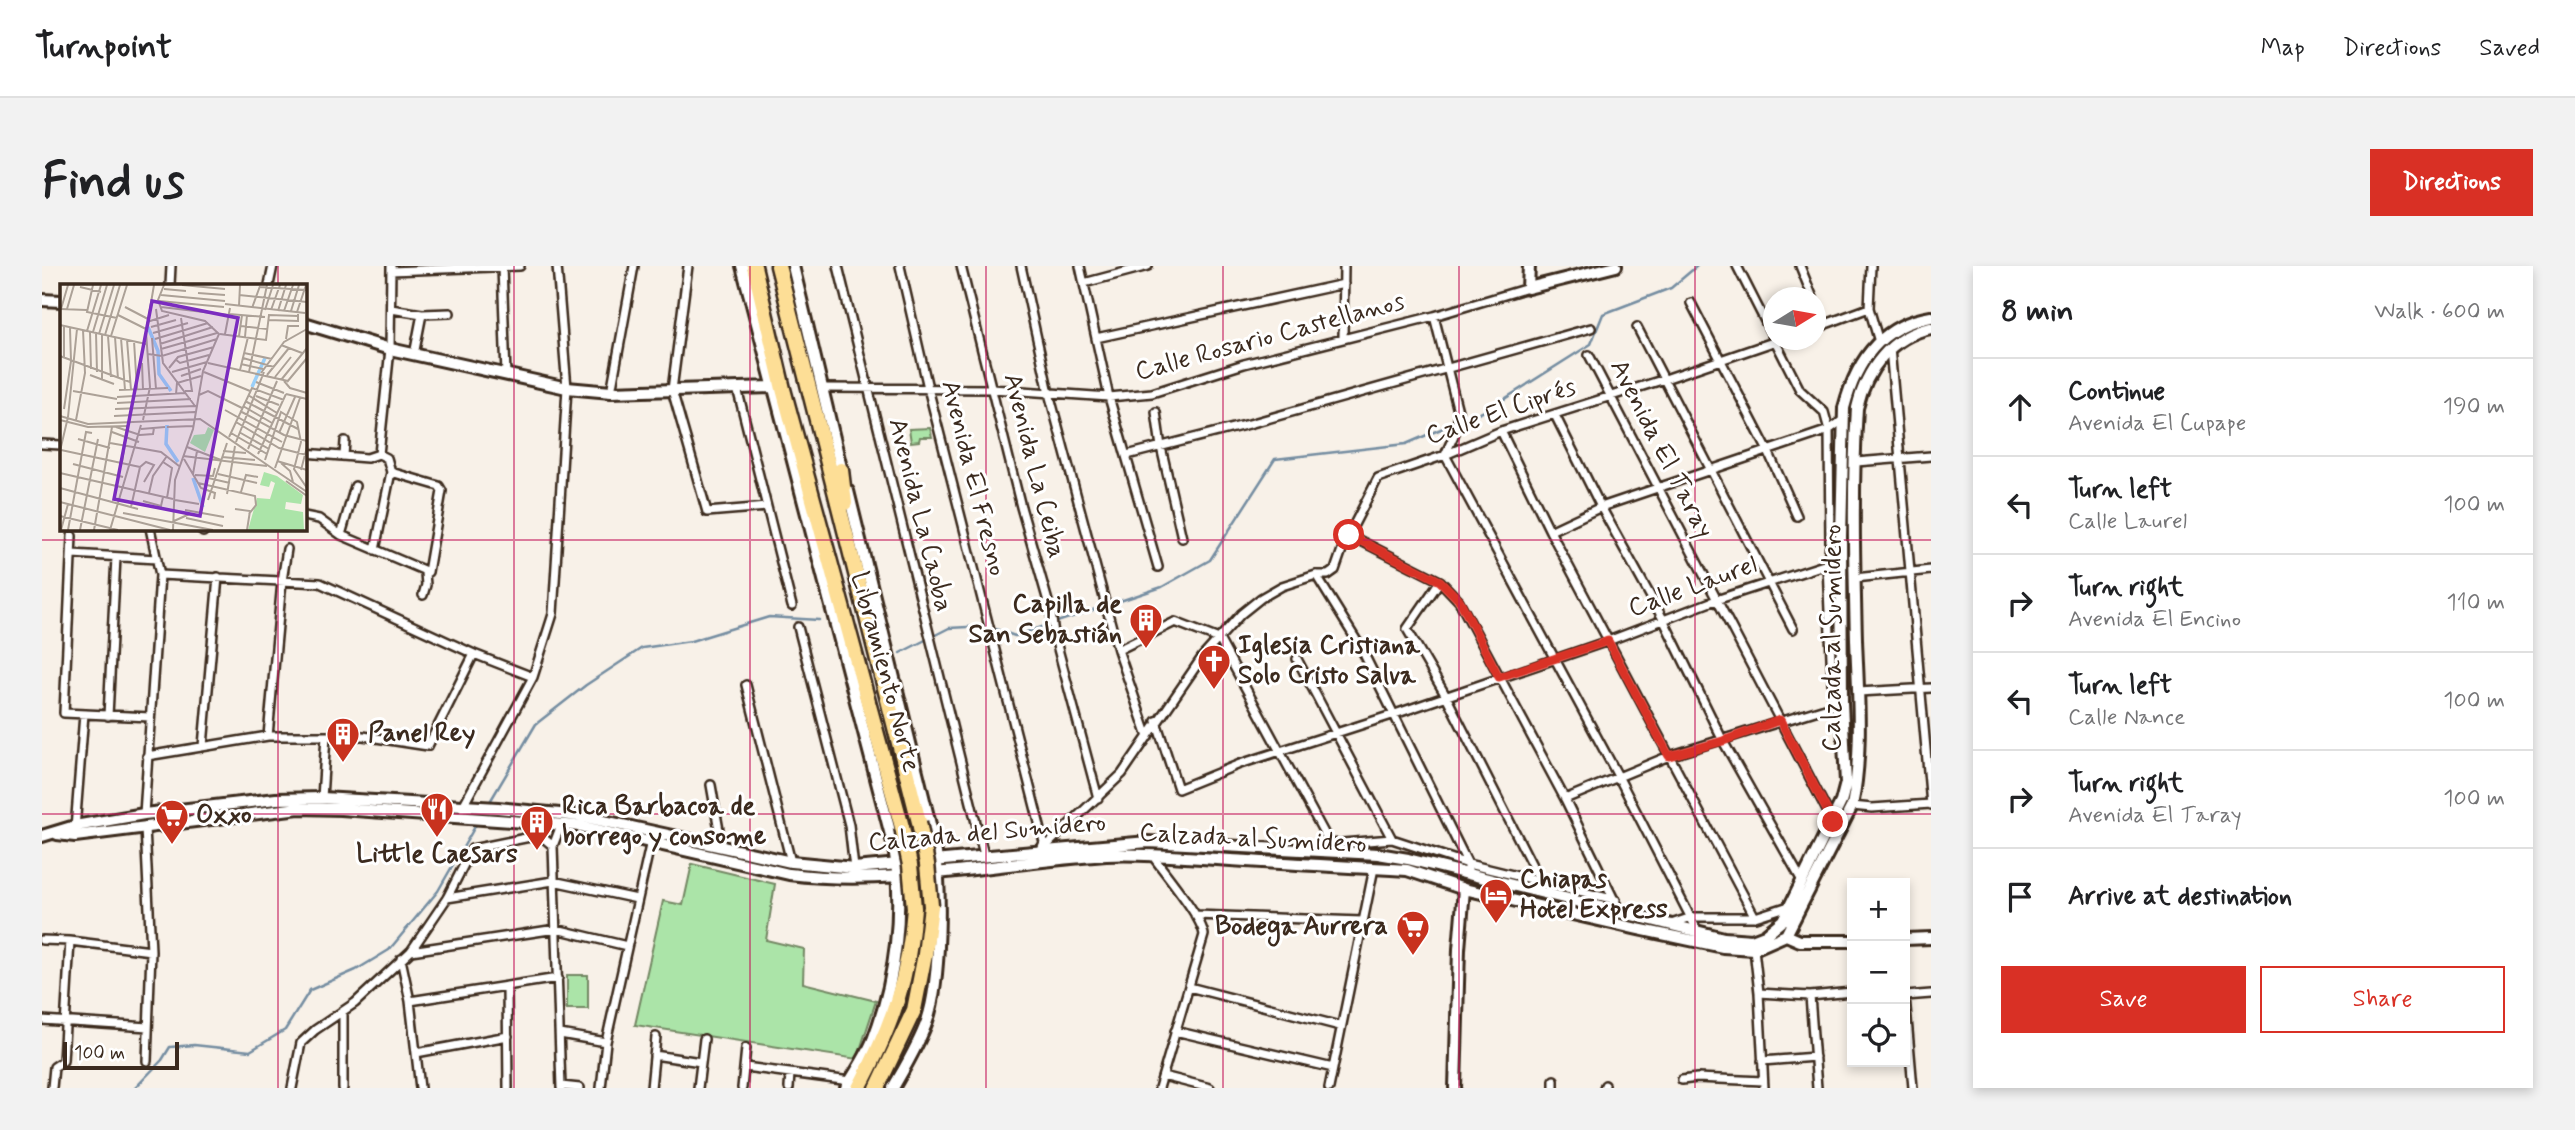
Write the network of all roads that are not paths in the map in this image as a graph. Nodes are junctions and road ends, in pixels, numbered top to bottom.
1 (171, 266) edge
2 (272, 266) edge
3 (520, 266) edge
4 (557, 266) edge
5 (634, 266) edge
6 (688, 266) edge
7 (741, 266) edge
8 (754, 266) edge
9 (778, 266) edge
10 (793, 266) edge
11 (838, 266) edge
12 (900, 266) edge
13 (961, 266) edge
14 (1021, 266) edge
15 (1080, 266) edge
16 (1148, 266) edge
17 (1344, 266) edge
18 (1529, 266) edge
19 (1616, 266) edge
20 (1737, 266) edge
21 (1800, 266) edge
22 (1871, 266) edge
23 (502, 267) edge
24 (391, 269) edge
25 (1084, 283) junction
26 (170, 284) edge
27 (269, 284) edge
28 (1344, 284) junction
29 (1809, 287) edge
30 (1528, 288) junction
31 (42, 300) edge
32 (60, 301) edge
33 (1691, 303) dead end
34 (1869, 308) junction
35 (391, 309) junction
36 (450, 313) dead end
37 (422, 314) junction
38 (1763, 315) edge
39 (1434, 316) junction
40 (1931, 317) edge
41 (306, 324) edge
42 (1826, 325) edge
43 (1637, 327) dead end
44 (1591, 328) dead end
45 (1931, 328) edge
46 (1096, 338) junction
47 (1343, 338) junction
48 (1879, 342) junction
49 (1763, 344) edge
50 (1890, 348) junction
51 (390, 349) junction
52 (1781, 350) edge
53 (414, 355) junction
54 (1589, 355) dead end
55 (1722, 358) junction
56 (1447, 368) junction
57 (506, 375) junction
58 (1665, 379) junction
59 (772, 387) junction
60 (568, 388) junction
61 (737, 388) junction
62 (823, 388) junction
63 (867, 388) junction
64 (928, 388) junction
65 (992, 389) junction
66 (672, 390) junction
67 (611, 392) junction
68 (1049, 393) junction
69 (1109, 397) junction
70 (1610, 397) junction
71 (1156, 412) dead end
72 (1555, 415) junction
73 (1844, 419) junction
74 (1829, 430) junction
75 (1501, 431) junction
76 (345, 441) dead end
77 (42, 444) edge
78 (60, 445) edge
79 (1161, 447) junction
80 (1768, 451) junction
81 (306, 453) edge
82 (379, 454) junction
83 (1127, 455) junction
84 (1445, 455) junction
85 (344, 456) junction
86 (1931, 456) edge
87 (1900, 458) junction
88 (1856, 462) junction
89 (1711, 469) junction
90 (841, 470) junction
91 (391, 472) junction
92 (355, 486) dead end
93 (1658, 487) junction
94 (767, 507) junction
95 (1601, 507) junction
96 (306, 516) edge
97 (1797, 516) dead end
98 (150, 530) edge
99 (1550, 531) junction
100 (341, 535) junction
101 (1349, 535) junction
102 (72, 536) dead end
103 (812, 538) junction
104 (1182, 538) dead end
105 (287, 549) dead end
106 (375, 550) junction
107 (72, 554) junction
108 (851, 556) junction
109 (116, 557) junction
110 (157, 558) junction
111 (1826, 564) junction
112 (830, 566) junction
113 (1158, 567) dead end
114 (1931, 570) edge
115 (427, 571) junction
116 (1911, 572) junction
117 (160, 575) junction
118 (1316, 575) junction
119 (218, 578) junction
120 (1855, 578) junction
121 (282, 581) junction
122 (1440, 581) junction
123 (1769, 582) junction
124 (423, 596) dead end
125 (1841, 597) junction
126 (1856, 597) junction
127 (1716, 600) junction
128 (792, 606) dead end
129 (1663, 618) junction
130 (798, 628) dead end
131 (1793, 629) dead end
132 (1219, 639) junction
133 (1608, 641) junction
134 (1118, 650) junction
135 (474, 654) junction
136 (1297, 659) dead end
137 (1554, 659) junction
138 (533, 677) junction
139 (1499, 677) junction
140 (746, 685) dead end
141 (1931, 688) edge
142 (1919, 689) junction
143 (1858, 692) junction
144 (1446, 696) junction
145 (1838, 704) junction
146 (84, 714) junction
147 (1392, 715) junction
148 (108, 716) junction
149 (150, 718) junction
150 (1780, 720) junction
151 (1156, 721) junction
152 (1337, 731) junction
153 (268, 736) junction
154 (326, 736) junction
155 (1148, 737) junction
156 (1723, 741) junction
157 (203, 746) junction
158 (1282, 750) junction
159 (147, 756) junction
160 (1669, 756) junction
161 (1619, 778) junction
162 (711, 785) dead end
163 (322, 798) junction
164 (1098, 798) junction
165 (1565, 799) junction
166 (233, 804) junction
167 (341, 804) junction
168 (1931, 805) edge
169 (1852, 806) junction
170 (463, 809) junction
171 (498, 813) junction
172 (144, 814) junction
173 (234, 816) junction
174 (922, 816) junction
175 (529, 821) junction
176 (887, 822) junction
177 (1833, 822) junction
178 (594, 824) junction
179 (561, 825) junction
180 (145, 827) junction
181 (75, 831) junction
182 (48, 835) edge
183 (540, 835) junction
184 (526, 838) junction
185 (1392, 839) junction
186 (650, 841) junction
187 (553, 846) junction
188 (722, 847) junction
189 (1250, 847) junction
190 (1330, 847) junction
191 (984, 855) junction
192 (1152, 855) junction
193 (1043, 856) junction
194 (1248, 861) junction
195 (791, 862) junction
196 (938, 865) junction
197 (854, 868) junction
198 (1374, 868) junction
199 (1468, 869) junction
200 (897, 870) junction
201 (553, 881) junction
202 (1540, 881) junction
203 (1802, 881) junction
204 (1464, 889) junction
205 (447, 898) junction
206 (638, 900) junction
207 (1616, 900) junction
208 (1790, 906) junction
209 (898, 913) junction
210 (1621, 914) junction
211 (1195, 915) junction
212 (1692, 917) junction
213 (1755, 917) junction
214 (1362, 921) junction
215 (1639, 923) junction
216 (937, 924) junction
217 (1669, 925) junction
218 (556, 929) junction
219 (1698, 932) junction
220 (1786, 935) junction
221 (1931, 938) edge
222 (1910, 939) edge
223 (42, 940) edge
224 (69, 941) junction
225 (1847, 941) edge
226 (627, 946) junction
227 (1754, 950) junction
228 (151, 951) junction
229 (411, 951) junction
230 (401, 959) junction
231 (558, 978) junction
232 (507, 987) junction
233 (1189, 987) junction
234 (1847, 992) edge
235 (1759, 993) junction
236 (1931, 994) edge
237 (1810, 996) junction
238 (1910, 996) edge
239 (410, 1001) junction
240 (1906, 1004) edge
241 (343, 1013) junction
242 (42, 1020) edge
243 (66, 1022) junction
244 (1340, 1026) junction
245 (148, 1027) junction
246 (1175, 1031) junction
247 (560, 1034) junction
248 (508, 1036) junction
249 (656, 1037) dead end
250 (704, 1038) dead end
251 (606, 1042) junction
252 (746, 1048) dead end
253 (416, 1053) junction
254 (654, 1055) junction
255 (1815, 1057) junction
256 (1762, 1060) junction
257 (147, 1061) dead end
258 (701, 1062) junction
259 (745, 1067) junction
260 (1333, 1068) junction
261 (790, 1074) junction
262 (1163, 1076) junction
263 (1697, 1078) junction
264 (1682, 1080) dead end
265 (1764, 1084) edge
266 (852, 1086) edge
267 (561, 1087) edge
268 (52, 1088) edge
269 (292, 1088) edge
270 (343, 1088) edge
271 (420, 1088) edge
272 (503, 1088) edge
273 (509, 1088) edge
274 (580, 1088) edge
275 (601, 1088) edge
276 (651, 1088) edge
277 (698, 1088) edge
278 (742, 1088) edge
279 (789, 1088) edge
280 (877, 1088) edge
281 (892, 1088) edge
282 (1159, 1088) edge
283 (1210, 1088) edge
284 (1329, 1088) edge
285 (1455, 1088) edge
286 (1697, 1088) edge
287 (1817, 1088) edge
288 (1913, 1088) edge

1 - 26 street
2 - 27 street
3 - 23 street
4 - 60 street
5 - 67 street
6 - 66 street
7 - 59 main road, Libramiento Norte
8 - 112 highway, Libramiento Norte
9 - 108 highway, Libramiento Norte
10 - 62 main road
11 - 63 street, Avenida La Caoba
12 - 64 street, Avenida El Fresno
13 - 65 street, Avenida La Ceiba
14 - 68 street
15 - 25 street
16 - 25 street
17 - 28 street
18 - 30 main road
19 - 30 main road
20 - 38 street
21 - 29 street
22 - 34 street
23 - 24 street
23 - 57 street
24 - 35 street
25 - 46 street
28 - 46 street
28 - 47 street
30 - 39 street, Calle Rosario Castellanos
31 - 32 main road
33 - 55 street
34 - 42 street
34 - 48 street
35 - 37 street
35 - 51 street
36 - 37 street
37 - 53 street
39 - 47 street, Calle Rosario Castellanos
39 - 56 street
40 - 48 main road, Calzada del Sumidero
41 - 51 main road
43 - 58 street
44 - 56 street
45 - 50 main road, Calzada al Sumidero
46 - 69 street
47 - 69 street, Calle Rosario Castellanos
48 - 73 main road, Calzada del Sumidero
49 - 55 street, Calle El Ciprés
50 - 87 street
50 - 88 main road, Calzada al Sumidero
51 - 53 main road
51 - 82 street
52 - 74 street
53 - 57 main road
54 - 70 street, Avenida El Taray
55 - 58 street, Calle El Ciprés
55 - 80 street
56 - 79 street
56 - 84 street
57 - 60 main road
58 - 70 street, Calle El Ciprés
58 - 89 street
59 - 61 main road
59 - 103 main road, Libramiento Norte
60 - 67 main road
60 - 138 street
61 - 66 main road
61 - 94 street
62 - 63 street, Calle Rosario Castellanos
62 - 90 main road
63 - 64 street, Calle Rosario Castellanos
63 - 191 street, Avenida La Caoba
64 - 65 street, Calle Rosario Castellanos
64 - 193 street, Avenida El Fresno
65 - 68 street, Calle Rosario Castellanos
65 - 164 street, Avenida La Ceiba
66 - 67 main road
66 - 94 street
68 - 69 street, Calle Rosario Castellanos
68 - 134 street
69 - 83 street
70 - 72 street, Calle El Ciprés
70 - 93 street, Avenida El Taray
71 - 79 street
72 - 75 street, Calle El Ciprés
72 - 95 street
73 - 74 street
73 - 125 main road, Calzada del Sumidero
74 - 80 street
74 - 111 street
75 - 84 street, Calle El Ciprés
75 - 99 street
76 - 85 street
77 - 78 street
79 - 83 street
79 - 104 street
80 - 89 street
80 - 97 street
81 - 85 street
82 - 85 street
82 - 91 street
83 - 113 street
84 - 101 street, Calle El Ciprés
84 - 137 street
86 - 87 street
87 - 88 street
87 - 116 street
88 - 120 main road, Calzada al Sumidero
89 - 93 street
89 - 123 street
90 - 108 highway
90 - 174 main road
91 - 106 street
91 - 115 street
92 - 100 street
93 - 95 street
93 - 127 street, Avenida El Taray
94 - 128 street
95 - 99 street
95 - 129 street
96 - 100 street
98 - 110 street
99 - 133 street
100 - 106 street
101 - 118 street, Calle El Ciprés
101 - 122 street
102 - 107 street
103 - 112 highway
103 - 176 main road, Libramiento Norte
105 - 121 street
106 - 115 street
107 - 109 street
107 - 146 street
108 - 174 highway, Libramiento Norte
109 - 110 street
109 - 148 street
110 - 117 street
111 - 123 street, Calle Laurel
111 - 145 street
112 - 266 highway, Libramiento Norte, bridge
114 - 116 street
115 - 124 street
116 - 120 street
116 - 142 street
117 - 119 street
117 - 149 street
118 - 132 street
118 - 147 street
119 - 121 street
119 - 157 street
120 - 126 main road, Calzada al Sumidero
121 - 135 street
121 - 153 street
122 - 139 street
122 - 144 street
123 - 127 street, Calle Laurel
123 - 131 street
125 - 126 main road
125 - 145 main road, Calzada del Sumidero
126 - 143 main road, Calzada al Sumidero
127 - 129 street, Calle Laurel
127 - 150 street, Avenida El Taray
129 - 133 street, Calle Laurel
129 - 156 street
130 - 197 street
132 - 134 street
132 - 151 street
132 - 158 street
133 - 137 street, Calle Laurel
133 - 160 street
134 - 155 street
135 - 138 street
135 - 154 street
136 - 152 street
137 - 139 street, Calle Laurel
137 - 161 street
138 - 170 street
139 - 144 street, Calle Laurel
139 - 165 street
140 - 195 street
141 - 142 street
142 - 143 street
142 - 168 street
143 - 169 main road, Calzada al Sumidero
144 - 147 street, Calle Laurel
144 - 202 street
145 - 150 street
145 - 177 main road, Calzada del Sumidero
146 - 148 street
146 - 181 street
147 - 152 street, Calle Laurel
147 - 199 street
148 - 149 street
149 - 159 street
150 - 156 street
150 - 177 street, Avenida El Taray
151 - 155 street
151 - 158 street, Calle Laurel
152 - 158 street, Calle Laurel
152 - 185 street
153 - 154 street
153 - 157 street
154 - 163 street
155 - 164 street
156 - 160 street
156 - 203 street
157 - 159 street
158 - 190 street
159 - 172 street
160 - 161 street
160 - 213 street
161 - 165 street
161 - 212 street
162 - 188 street
163 - 166 main road
163 - 167 main road
164 - 193 street
165 - 207 street
166 - 172 main road
166 - 173 main road
167 - 170 main road
167 - 173 main road
168 - 169 street
169 - 220 main road, Calzada al Sumidero
170 - 171 main road
171 - 175 main road
171 - 178 main road, Calzada del Sumidero
172 - 181 main road
173 - 180 main road
174 - 176 main road
174 - 196 main road
174 - 280 highway, Libramiento Norte, bridge
175 - 179 main road
175 - 183 street
175 - 184 street
176 - 200 main road, Libramiento Norte
177 - 203 main road, Calzada del Sumidero
178 - 179 main road
178 - 186 main road
178 - 188 main road, Calzada del Sumidero
179 - 187 street
180 - 181 main road
180 - 228 street
181 - 182 main road
183 - 184 street
183 - 187 street
184 - 205 street
185 - 190 street
185 - 199 street
186 - 200 main road
186 - 206 street
187 - 201 street
188 - 195 main road, Calzada del Sumidero
189 - 190 main road, Calzada del Sumidero
189 - 193 main road, Calzada del Sumidero
189 - 194 main road
190 - 199 main road, Calzada del Sumidero
191 - 193 main road, Calzada del Sumidero
191 - 196 main road, Calzada del Sumidero
192 - 193 main road, Calzada al Sumidero
192 - 194 main road, Calzada al Sumidero
192 - 211 street
193 - 196 main road, Calzada al Sumidero
194 - 198 main road, Calzada al Sumidero
195 - 197 main road, Calzada del Sumidero
196 - 200 main road, Calzada del Sumidero
196 - 216 main road
197 - 200 main road, Calzada del Sumidero
198 - 204 main road, Calzada al Sumidero
198 - 214 street
199 - 202 street
199 - 210 main road, Calzada del Sumidero
200 - 209 main road, Libramiento Norte
201 - 205 street
201 - 206 street
201 - 218 street
202 - 207 street
203 - 208 main road, Calzada del Sumidero
204 - 215 main road, Calzada al Sumidero
204 - 285 main road
205 - 229 street
206 - 226 street
207 - 210 street
208 - 213 street
208 - 219 main road, Calzada del Sumidero
209 - 216 main road
209 - 266 main road, Libramiento Norte
210 - 215 main road, Calzada del Sumidero
211 - 214 street
211 - 233 street
212 - 213 street
212 - 217 street
212 - 219 street
214 - 244 street
215 - 217 main road, Calzada del Sumidero
215 - 227 main road, Calzada al Sumidero
216 - 281 main road
217 - 219 main road, Calzada del Sumidero
218 - 226 street
218 - 229 street
218 - 231 street
220 - 225 main road
220 - 227 main road
221 - 222 main road
223 - 224 street
224 - 228 street
224 - 243 street
226 - 251 street
227 - 235 street
228 - 245 street
229 - 230 street
230 - 239 street
230 - 241 street
231 - 232 street
231 - 247 street
232 - 239 street
232 - 248 street
233 - 244 street
233 - 246 street
234 - 237 street
235 - 237 street
235 - 256 street
236 - 238 street
237 - 255 street
239 - 253 street
240 - 288 street
241 - 269 street
241 - 270 street
242 - 243 street
243 - 245 street
243 - 268 street
244 - 260 street
245 - 257 street
246 - 260 street
246 - 262 street
247 - 251 street
247 - 267 street
248 - 253 street
248 - 273 street
249 - 254 street
250 - 258 street
251 - 275 street
252 - 259 street
253 - 271 street
254 - 258 street
254 - 276 street
255 - 256 street
255 - 287 street
256 - 265 street
258 - 277 street
259 - 261 street
259 - 278 street
260 - 284 street
261 - 266 street
261 - 279 street
262 - 282 street
262 - 283 street
263 - 264 street
263 - 265 street
263 - 286 street
267 - 274 street
272 - 273 street

